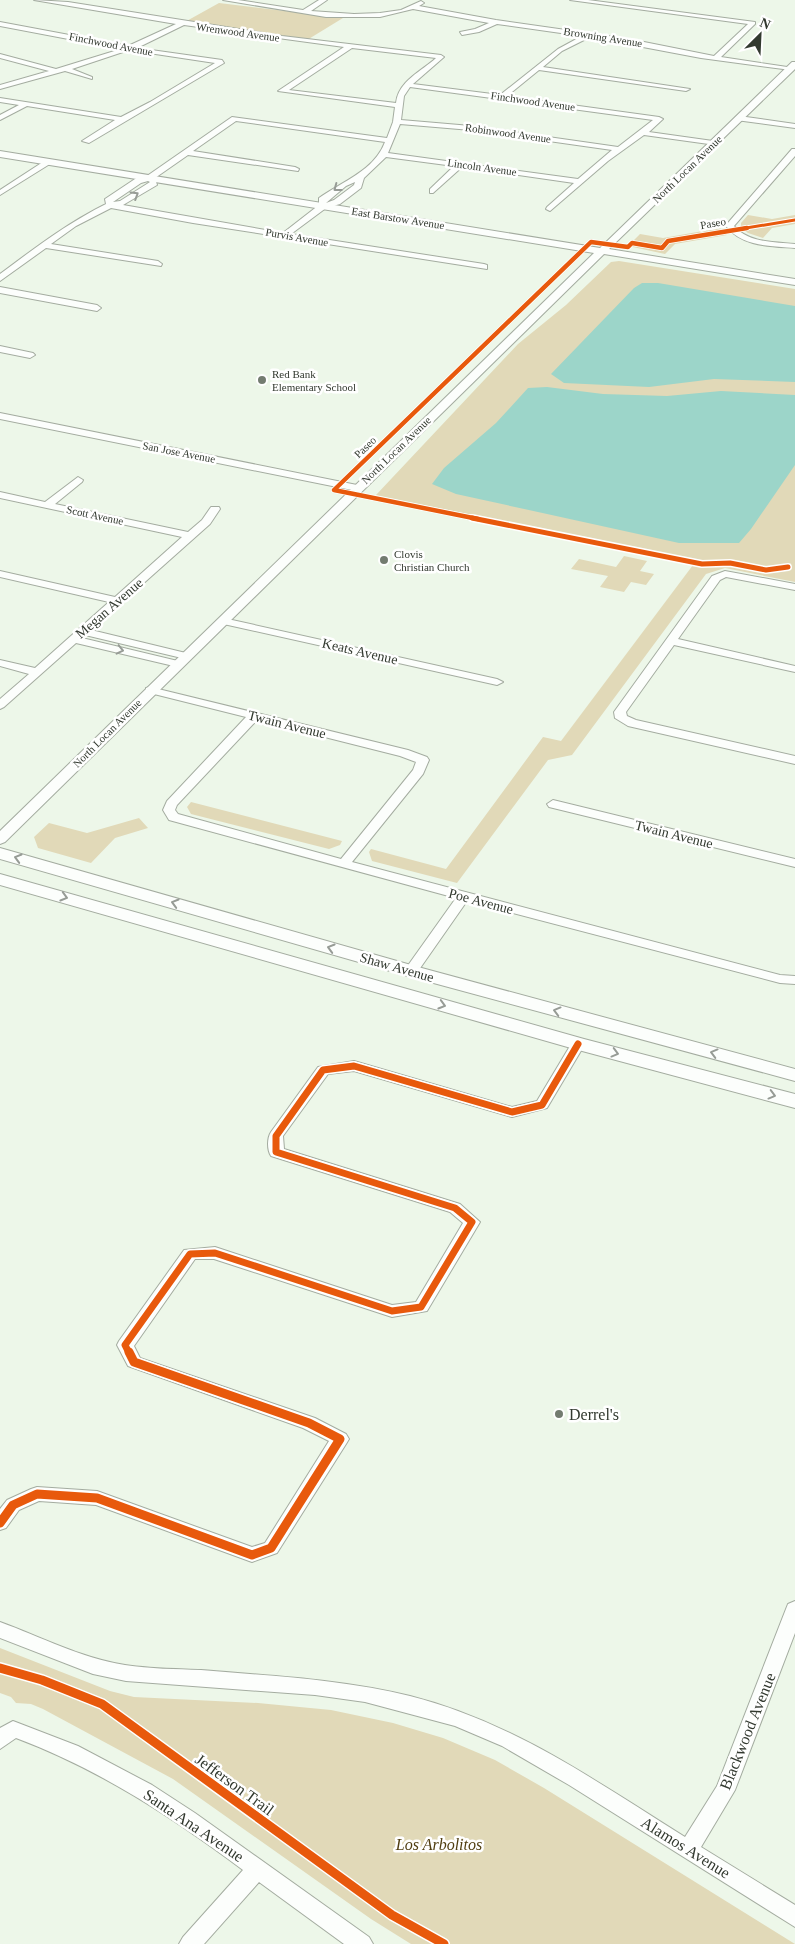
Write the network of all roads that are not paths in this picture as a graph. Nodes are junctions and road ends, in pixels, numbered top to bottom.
1 (37, 0) edge
2 (226, 0) edge
3 (324, 0) edge
4 (426, 0) edge
5 (573, 0) edge
6 (596, 1) edge
7 (414, 8) junction
8 (306, 11) junction
9 (496, 22) junction
10 (0, 24) edge
11 (181, 24) junction
12 (462, 33) dead end
13 (589, 35) junction
14 (349, 47) junction
15 (132, 49) junction
16 (0, 56) edge
17 (716, 58) junction
18 (793, 66) edge
19 (537, 68) junction
20 (66, 69) junction
21 (57, 72) junction
22 (90, 78) dead end
23 (408, 85) junction
24 (0, 87) edge
25 (686, 89) dead end
26 (502, 97) junction
27 (0, 100) edge
28 (24, 105) junction
29 (398, 105) junction
30 (741, 117) junction
31 (0, 118) edge
32 (122, 119) junction
33 (397, 122) junction
34 (795, 124) edge
35 (644, 133) junction
36 (86, 141) dead end
37 (391, 141) junction
38 (713, 143) junction
39 (618, 149) junction
40 (795, 151) edge
41 (189, 153) junction
42 (0, 154) edge
43 (384, 155) junction
44 (48, 162) junction
45 (460, 164) junction
46 (295, 169) dead end
47 (150, 178) junction
48 (580, 182) junction
49 (2, 189) edge
50 (433, 191) dead end
51 (110, 205) junction
52 (323, 206) junction
53 (550, 208) dead end
54 (285, 235) junction
55 (43, 245) junction
56 (795, 246) edge
57 (603, 251) junction
58 (158, 264) dead end
59 (484, 267) dead end
60 (0, 278) edge
61 (795, 282) edge
62 (0, 290) edge
63 (97, 308) dead end
64 (0, 349) edge
65 (30, 356) dead end
66 (0, 416) edge
67 (78, 480) dead end
68 (357, 488) junction
69 (0, 495) edge
70 (47, 505) junction
71 (215, 509) dead end
72 (190, 536) junction
73 (0, 574) edge
74 (795, 587) edge
75 (117, 601) junction
76 (222, 620) junction
77 (78, 635) junction
78 (671, 641) junction
79 (182, 660) junction
80 (0, 663) edge
81 (795, 669) edge
82 (36, 672) junction
83 (497, 682) dead end
84 (150, 690) junction
85 (0, 704) edge
86 (254, 716) junction
87 (795, 760) edge
88 (553, 804) dead end
89 (0, 839) edge
90 (0, 853) edge
91 (795, 863) edge
92 (343, 864) junction
93 (0, 879) edge
94 (464, 896) junction
95 (200, 937) junction
96 (411, 971) junction
97 (795, 980) edge
98 (578, 1044) junction
99 (795, 1076) edge
100 (795, 1101) edge
101 (0, 1523) edge
102 (795, 1609) edge
103 (0, 1630) edge
104 (791, 1633) edge
105 (7, 1734) edge
106 (689, 1849) junction
107 (257, 1869) junction
108 (795, 1917) edge
109 (190, 1944) edge
110 (362, 1944) edge

1 - 11 street, Wrenwood Avenue
2 - 8 street
3 - 8 street
4 - 7 street
5 - 6 street
6 - 17 street
7 - 8 street
7 - 9 street, Browning Avenue
9 - 12 street
9 - 13 street, Browning Avenue
10 - 15 street, Finchwood Avenue
11 - 14 street, Wrenwood Avenue
11 - 15 street
13 - 17 street, Browning Avenue
13 - 19 street
14 - 23 street, Wrenwood Avenue
14 - 29 street
15 - 20 street
15 - 32 street, Finchwood Avenue
16 - 21 street
17 - 18 street, Browning Avenue
18 - 30 street, North Locan Avenue
19 - 25 street
19 - 26 street
20 - 21 street
20 - 22 street
21 - 24 street
23 - 26 street, Finchwood Avenue
23 - 29 street
26 - 35 street, Finchwood Avenue
27 - 28 street
28 - 31 street
28 - 32 street
29 - 33 street
30 - 34 street
30 - 38 street, North Locan Avenue
32 - 36 street
33 - 37 street
33 - 39 street, Robinwood Avenue
35 - 38 street
35 - 39 street
37 - 41 street
37 - 43 street
38 - 57 street, North Locan Avenue
39 - 48 street
40 - 56 street
41 - 46 street
41 - 47 street
42 - 44 street, East Barstow Avenue
43 - 45 street, Lincoln Avenue
43 - 52 street
44 - 47 street, East Barstow Avenue
44 - 49 street
45 - 48 street, Lincoln Avenue
45 - 50 street
47 - 51 street
47 - 52 street, East Barstow Avenue
48 - 53 street
51 - 54 street, Purvis Avenue
51 - 55 street
52 - 54 street
52 - 57 street, East Barstow Avenue
54 - 59 street, Purvis Avenue
55 - 58 street
55 - 60 street
57 - 61 street, East Barstow Avenue
57 - 68 street, North Locan Avenue
62 - 63 street
64 - 65 street
66 - 68 street, San Jose Avenue
67 - 70 street
68 - 76 street, North Locan Avenue
69 - 70 street, Scott Avenue
70 - 72 street, Scott Avenue
71 - 72 street, Megan Avenue
72 - 75 street, Megan Avenue
73 - 75 street
74 - 78 street
75 - 77 street, Megan Avenue
76 - 79 street, North Locan Avenue
76 - 83 street, Keats Avenue
77 - 79 street
77 - 82 street, Megan Avenue
78 - 81 street
78 - 87 street
79 - 84 street, North Locan Avenue
80 - 82 street
82 - 85 street, Megan Avenue
84 - 86 street, Twain Avenue
84 - 89 street, North Locan Avenue
86 - 92 street, Twain Avenue
86 - 92 street, Poe Avenue
88 - 91 street, Twain Avenue
96 -> 90 main road, Shaw Avenue
92 - 94 street, Poe Avenue
93 -> 95 main road, Shaw Avenue
94 - 96 street
94 - 97 street, Poe Avenue
95 - 96 main road
95 -> 98 main road, Shaw Avenue
99 -> 96 main road, Shaw Avenue
98 -> 100 main road, Shaw Avenue
98 - 101 street
102 - 104 street, Blackwood Avenue
103 - 106 street, Alamos Avenue
104 - 106 street, Blackwood Avenue
105 - 107 street, Santa Ana Avenue
106 - 108 street, Alamos Avenue
107 - 109 street
107 - 110 street, Santa Ana Avenue

